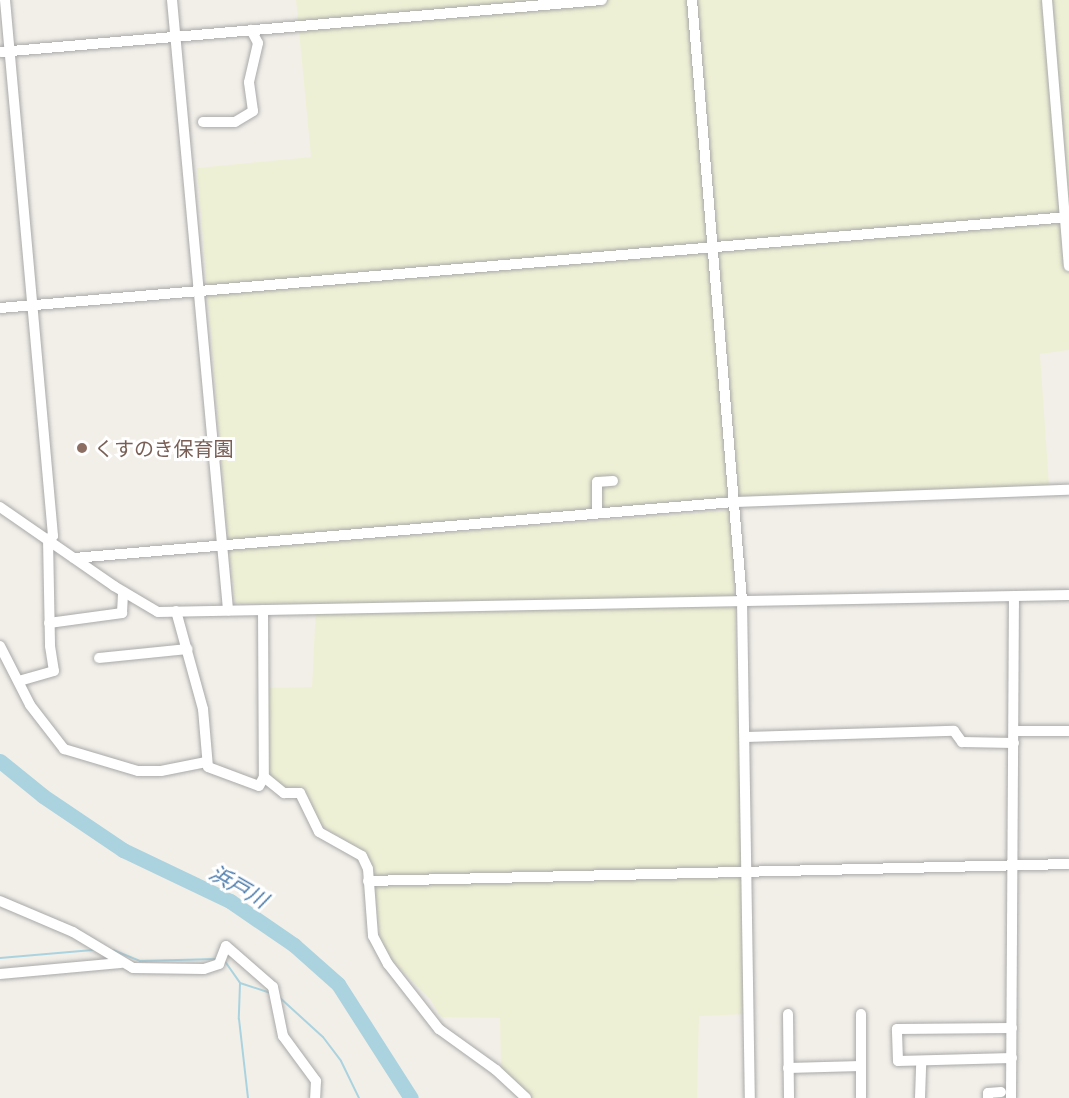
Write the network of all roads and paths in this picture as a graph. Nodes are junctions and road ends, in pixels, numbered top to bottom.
1 (5, 0) edge
2 (172, 0) edge
3 (602, 0) edge
4 (692, 0) edge
5 (1047, 0) edge
6 (251, 30) junction
7 (175, 37) junction
8 (5, 51) edge
9 (203, 122) dead end
10 (1067, 217) edge
11 (712, 246) junction
12 (1069, 266) edge
13 (198, 289) junction
14 (34, 307) junction
15 (0, 308) edge
16 (613, 482) dead end
17 (1069, 490) edge
18 (734, 502) junction
19 (0, 507) edge
20 (597, 513) junction
21 (48, 539) junction
22 (222, 543) junction
23 (74, 558) junction
24 (123, 592) junction
25 (1069, 595) edge
26 (1014, 598) junction
27 (742, 600) junction
28 (228, 610) junction
29 (262, 610) junction
30 (176, 611) junction
31 (49, 623) junction
32 (0, 646) edge
33 (188, 650) junction
34 (99, 658) dead end
35 (19, 681) junction
36 (1014, 730) junction
37 (1069, 730) edge
38 (746, 737) junction
39 (1014, 743) junction
40 (206, 762) junction
41 (264, 777) junction
42 (1069, 864) edge
43 (1013, 868) junction
44 (746, 873) junction
45 (368, 881) junction
46 (0, 901) edge
47 (122, 963) junction
48 (0, 974) edge
49 (788, 1014) dead end
50 (861, 1014) dead end
51 (1012, 1028) junction
52 (1012, 1058) junction
53 (921, 1061) junction
54 (861, 1066) junction
55 (789, 1068) junction
56 (1006, 1095) edge
57 (315, 1098) edge
58 (526, 1098) edge
59 (750, 1098) edge
60 (789, 1098) edge
61 (861, 1098) edge
62 (920, 1098) edge
63 (988, 1098) edge

1 - 8 street
2 - 7 street
3 - 6 street
4 - 11 street
5 - 10 street
6 - 7 street
6 - 9 street
7 - 8 street
7 - 13 street
8 - 14 street
10 - 11 street
10 - 12 street
11 - 13 street
11 - 18 street
13 - 14 street
13 - 22 street
14 - 15 street
14 - 21 street
16 - 20 street
17 - 18 street
18 - 20 street
18 - 27 street
19 - 21 street
20 - 22 street
21 - 23 street
21 - 31 street
22 - 23 street
22 - 28 street
23 - 24 street
24 - 30 street
24 - 31 street
25 - 26 street
26 - 27 street
26 - 36 street
27 - 29 street
27 - 38 street
28 - 29 street
28 - 30 street
29 - 41 street
30 - 33 street
31 - 35 street
32 - 35 street
33 - 34 street
33 - 40 street
35 - 40 street
36 - 37 street
36 - 39 street
38 - 39 street
38 - 44 street
39 - 43 street
40 - 41 street
41 - 45 street
42 - 43 street
43 - 44 street
43 - 51 street
44 - 45 street
44 - 59 street
45 - 58 street
46 - 47 street
47 - 48 street
47 - 57 street
49 - 55 street
50 - 54 street
51 - 52 street
51 - 53 street
52 - 53 street
52 - 56 street
53 - 62 street
54 - 55 street
54 - 61 street
55 - 60 street
56 - 63 street

